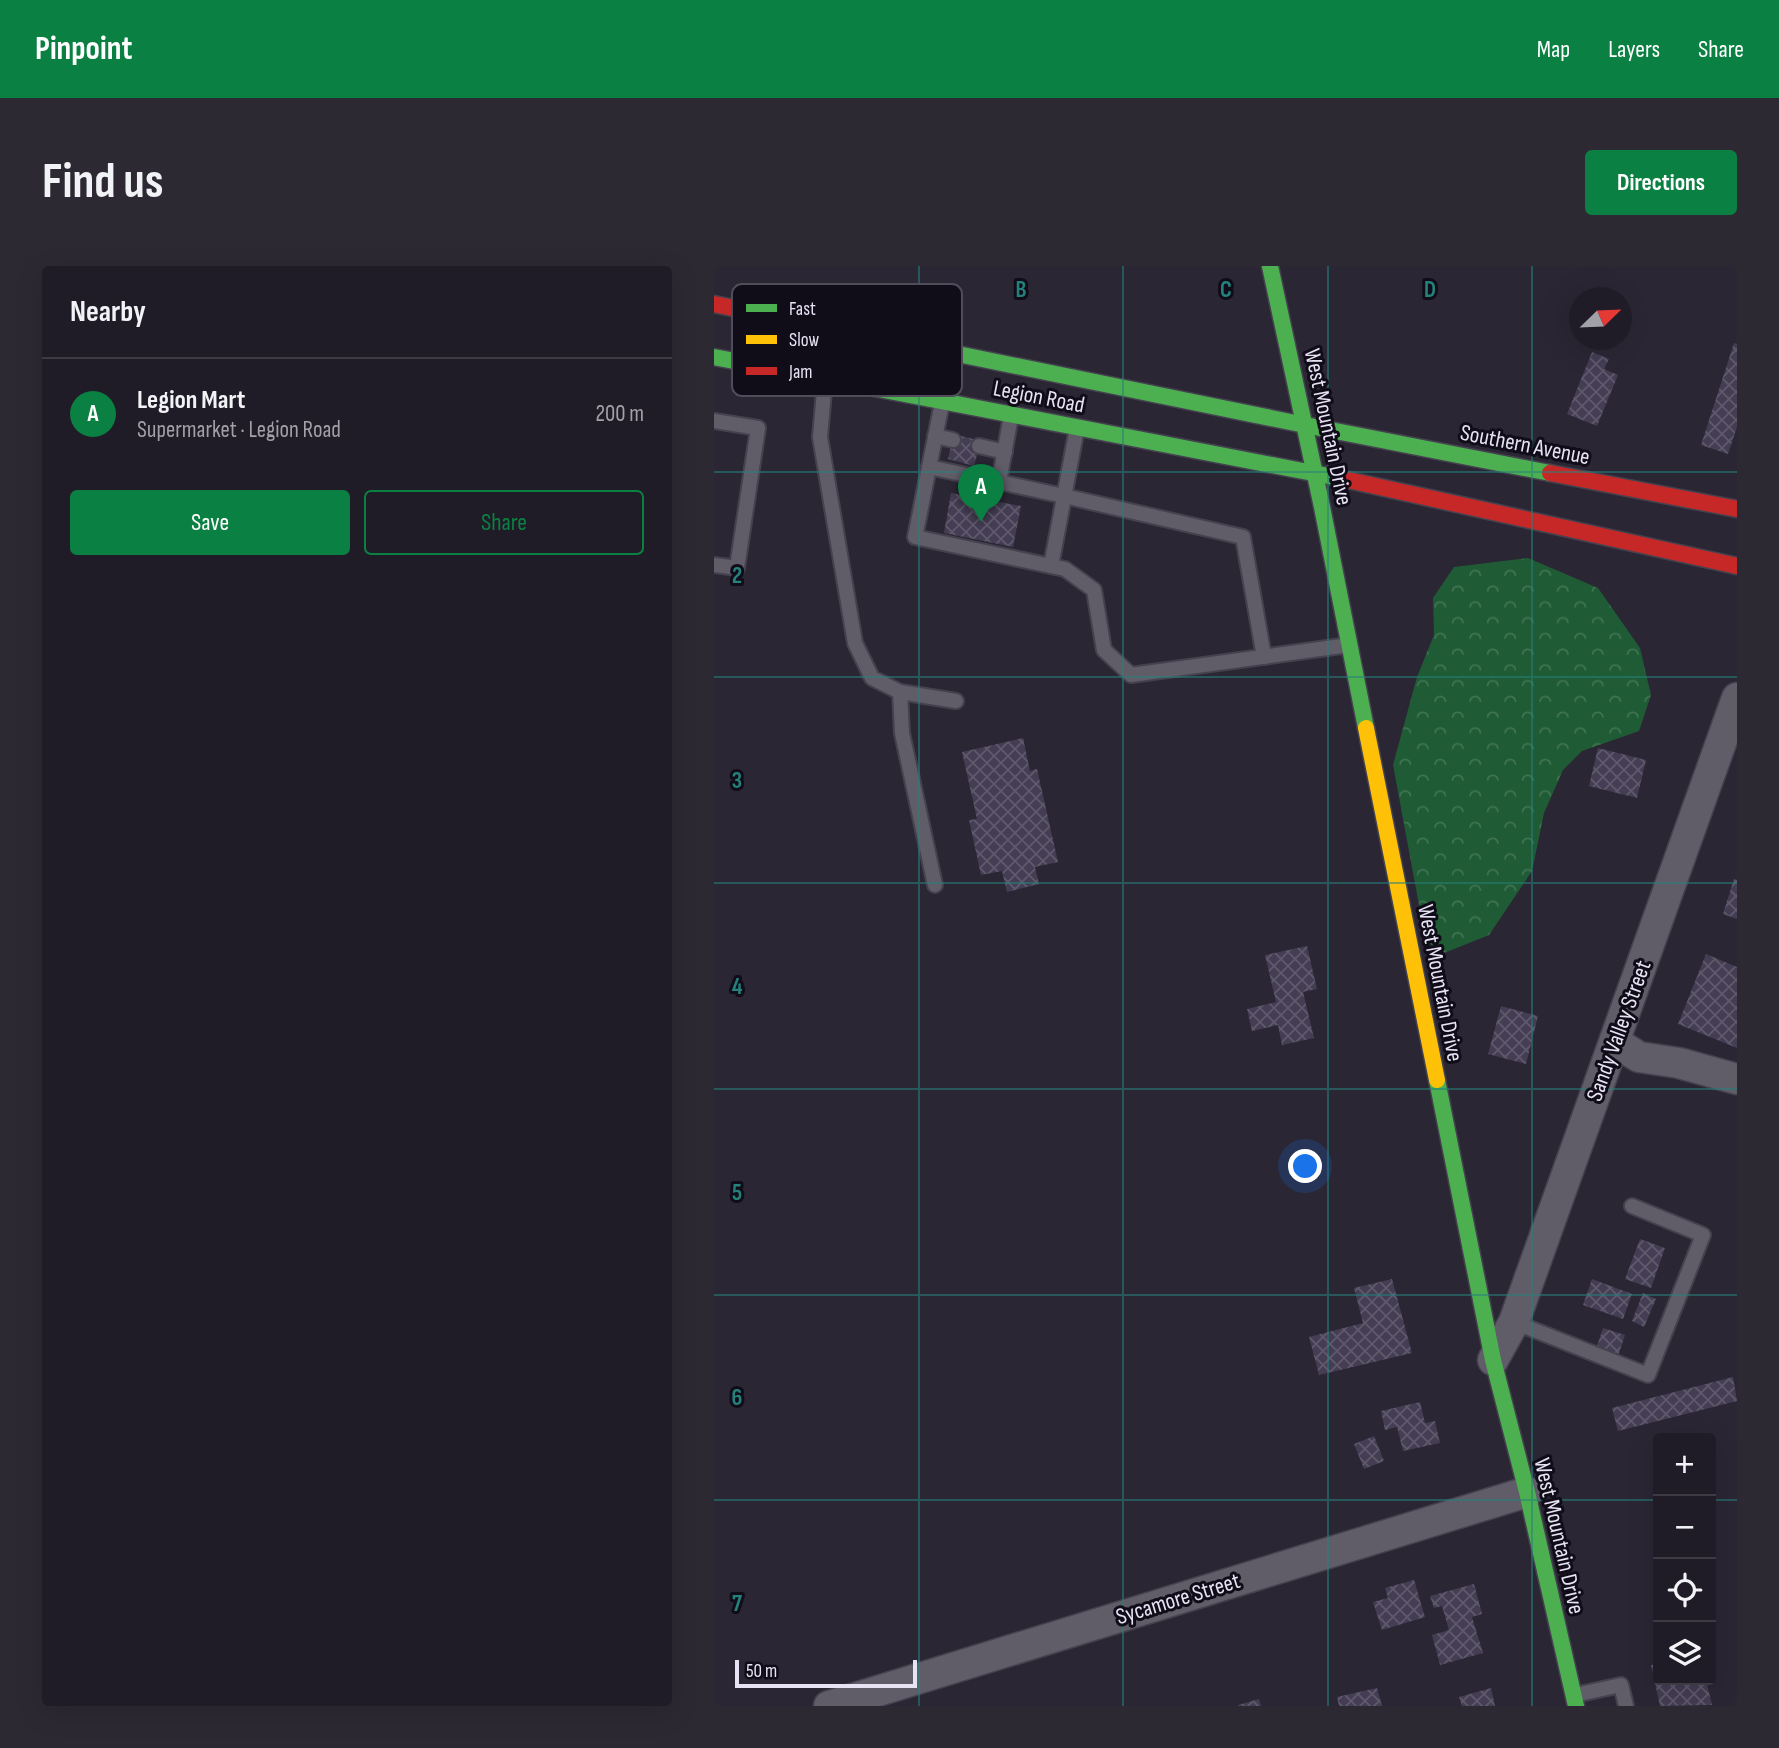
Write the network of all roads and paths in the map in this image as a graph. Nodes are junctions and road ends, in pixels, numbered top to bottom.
1 (1269, 266) edge
2 (714, 304) edge
3 (732, 308) edge
4 (962, 355) edge
5 (714, 357) edge
6 (732, 361) edge
7 (824, 396) edge
8 (915, 396) edge
9 (942, 401) junction
10 (1012, 415) junction
11 (714, 421) edge
12 (1305, 425) junction
13 (1077, 427) junction
14 (935, 436) junction
15 (953, 440) dead end
16 (979, 446) dead end
17 (1005, 452) junction
18 (929, 467) junction
19 (1315, 473) junction
20 (999, 482) junction
21 (1064, 496) junction
22 (1736, 506) edge
23 (714, 565) edge
24 (1051, 566) junction
25 (1737, 566) edge
26 (1349, 645) junction
27 (1264, 657) junction
28 (900, 692) junction
29 (1737, 698) edge
30 (956, 701) dead end
31 (935, 885) dead end
32 (1615, 1042) junction
33 (1737, 1079) edge
34 (1632, 1206) dead end
35 (1514, 1322) junction
36 (1493, 1360) junction
37 (1527, 1492) junction
38 (1574, 1701) edge
39 (829, 1706) edge
40 (1626, 1706) edge

1 - 12 main road, West Mountain Drive
2 - 3 main road, Legion Road
4 - 12 main road, Legion Road
5 - 6 main road, Legion Road
7 - 28 lane
8 - 9 main road, Legion Road
9 - 10 main road, Legion Road
9 - 14 lane
10 - 13 main road, Legion Road
10 - 17 lane
11 - 23 lane
12 - 19 main road, West Mountain Drive
12 - 22 main road, Southern Avenue
13 - 19 main road, Legion Road
13 - 21 lane
14 - 15 lane
14 - 18 lane
16 - 17 lane
17 - 20 lane
18 - 20 lane
18 - 24 lane
19 - 25 main road
19 - 26 main road, West Mountain Drive
20 - 21 lane
21 - 24 lane
21 - 27 lane
24 - 27 lane
26 - 27 lane
26 - 36 main road, West Mountain Drive
28 - 30 lane
28 - 31 lane
29 - 32 street, Sandy Valley Street
32 - 33 street
32 - 35 street, Sandy Valley Street
34 - 35 lane
35 - 36 street, Sandy Valley Street
36 - 37 main road, West Mountain Drive
37 - 38 main road, West Mountain Drive
37 - 39 street, Sycamore Street
38 - 40 lane

